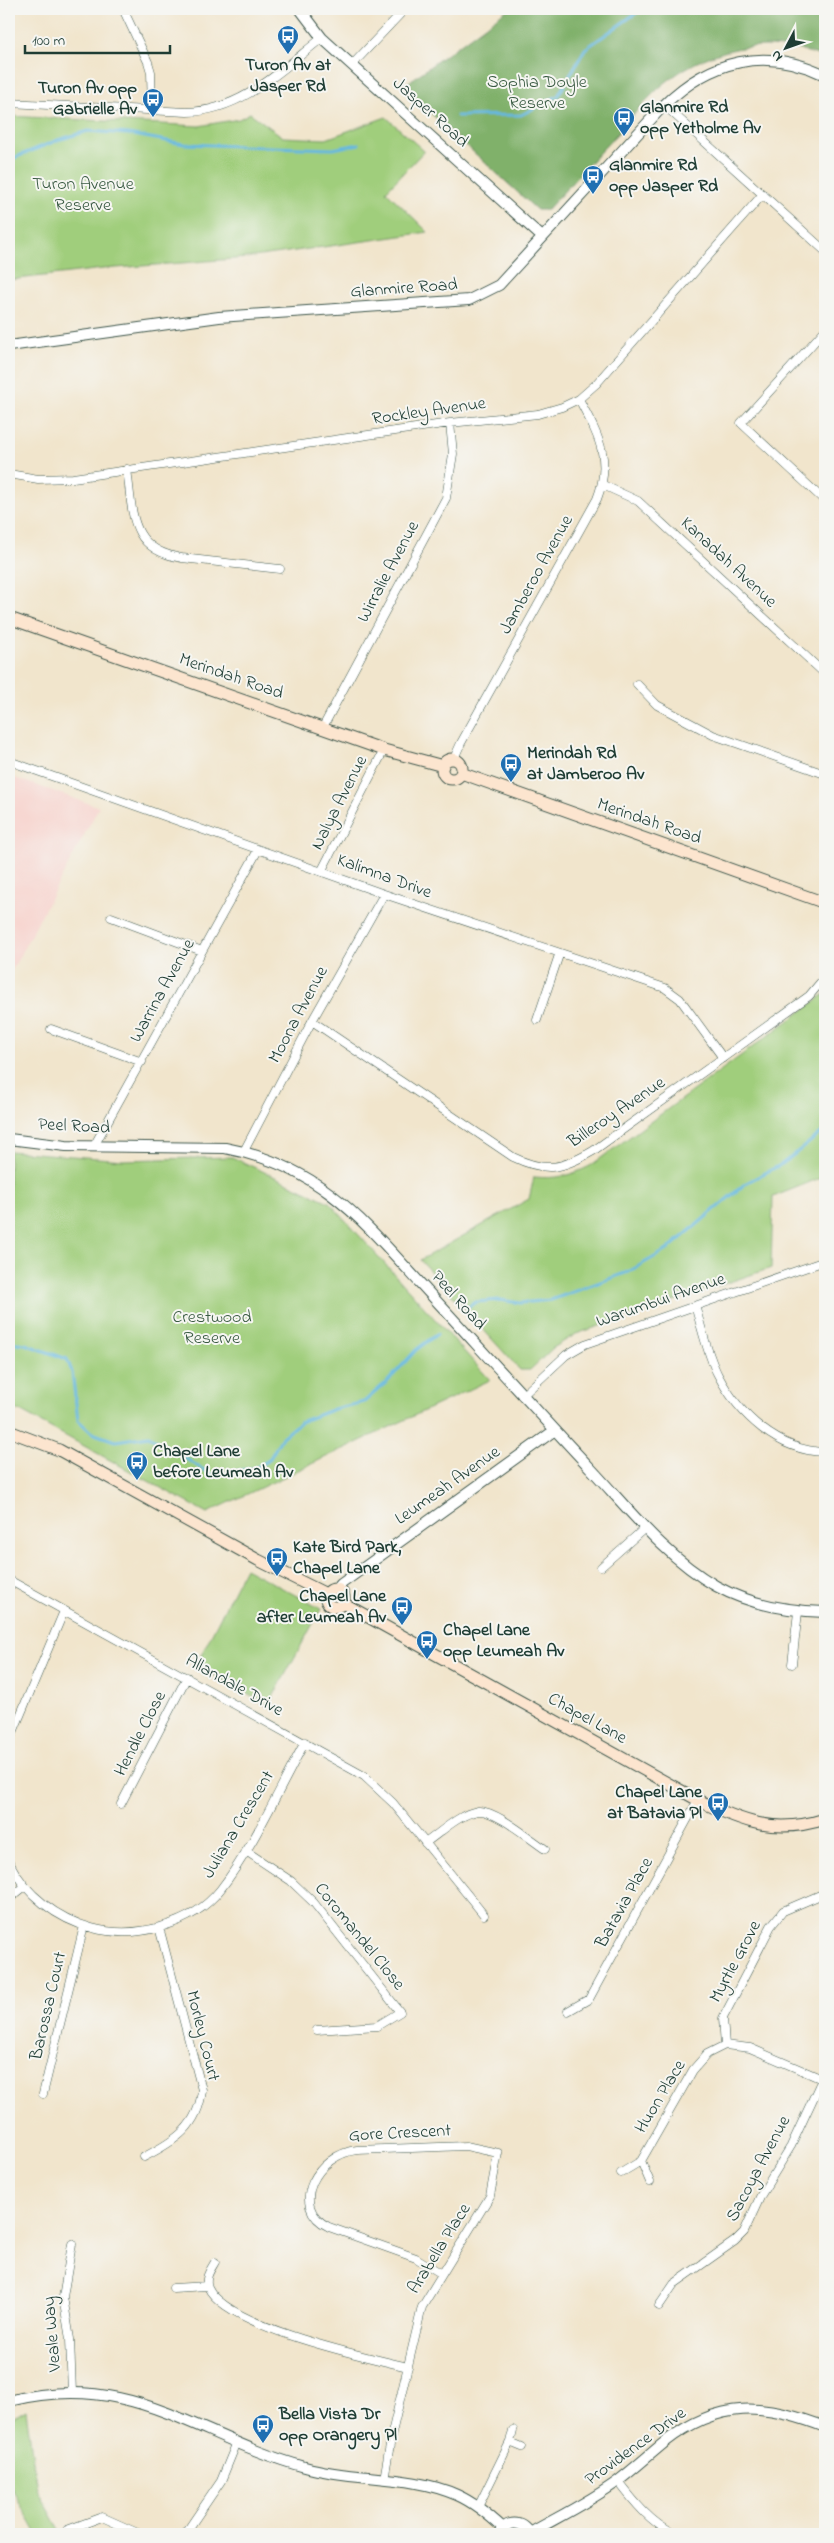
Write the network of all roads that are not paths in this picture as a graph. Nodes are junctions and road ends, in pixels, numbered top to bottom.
1 (123, 9) edge
2 (300, 9) edge
3 (405, 9) edge
4 (322, 38) junction
5 (352, 65) junction
6 (825, 75) edge
7 (9, 103) edge
8 (664, 105) junction
9 (152, 110) junction
10 (762, 194) junction
11 (542, 236) junction
12 (825, 251) edge
13 (825, 330) edge
14 (9, 346) edge
15 (580, 399) junction
16 (450, 423) junction
17 (127, 469) junction
18 (9, 474) edge
19 (603, 485) junction
20 (825, 501) edge
21 (280, 569) dead end
22 (9, 618) edge
23 (825, 674) edge
24 (638, 684) dead end
25 (322, 728) junction
26 (384, 750) junction
27 (456, 760) junction
28 (9, 761) edge
29 (443, 766) junction
30 (462, 774) junction
31 (825, 774) edge
32 (258, 850) junction
33 (322, 870) junction
34 (384, 894) junction
35 (825, 903) edge
36 (111, 917) dead end
37 (202, 951) junction
38 (560, 955) junction
39 (825, 977) edge
40 (537, 1020) dead end
41 (312, 1021) junction
42 (52, 1029) dead end
43 (723, 1058) junction
44 (142, 1062) junction
45 (9, 1139) edge
46 (94, 1146) junction
47 (244, 1151) junction
48 (825, 1261) edge
49 (695, 1306) junction
50 (522, 1396) junction
51 (555, 1430) junction
52 (9, 1431) edge
53 (825, 1452) edge
54 (645, 1528) junction
55 (601, 1567) dead end
56 (9, 1580) edge
57 (337, 1589) junction
58 (326, 1594) junction
59 (342, 1603) junction
60 (64, 1610) junction
61 (798, 1612) junction
62 (825, 1612) edge
63 (792, 1664) dead end
64 (187, 1677) junction
65 (9, 1738) edge
66 (305, 1742) junction
67 (698, 1800) junction
68 (121, 1804) dead end
69 (825, 1819) edge
70 (425, 1843) junction
71 (544, 1849) dead end
72 (246, 1851) junction
73 (9, 1862) edge
74 (24, 1887) junction
75 (825, 1893) edge
76 (9, 1900) edge
77 (484, 1915) dead end
78 (84, 1926) junction
79 (159, 1928) junction
80 (568, 2012) dead end
81 (317, 2030) dead end
82 (725, 2046) junction
83 (824, 2076) edge
84 (44, 2094) dead end
85 (498, 2153) joint
86 (144, 2156) dead end
87 (641, 2161) junction
88 (621, 2173) dead end
89 (650, 2182) dead end
90 (72, 2244) dead end
91 (215, 2262) dead end
92 (442, 2274) junction
93 (207, 2286) junction
94 (173, 2288) dead end
95 (659, 2306) dead end
96 (408, 2367) junction
97 (72, 2393) junction
98 (9, 2401) edge
99 (825, 2427) edge
100 (513, 2430) dead end
101 (238, 2442) junction
102 (510, 2442) junction
103 (522, 2448) dead end
104 (384, 2479) junction
105 (618, 2481) junction
106 (478, 2507) junction
107 (67, 2530) dead end
108 (501, 2531) edge
109 (140, 2534) edge
110 (185, 2534) edge
111 (530, 2534) edge
112 (674, 2534) edge

1 - 9 street
2 - 4 street, Jasper Road
3 - 5 street
4 - 5 street, Jasper Road
4 - 9 street
5 - 11 street, Jasper Road
6 - 8 street, Glanmire Road
7 - 9 street
8 - 10 street
8 - 11 street, Glanmire Road
10 - 12 street
10 - 15 street, Rockley Avenue
11 - 14 street, Glanmire Road
13 - 20 street
15 - 16 street, Rockley Avenue
15 - 19 street, Jamberoo Avenue
16 - 17 street, Rockley Avenue
16 - 25 street, Wirralie Avenue
17 - 18 street, Rockley Avenue
17 - 21 street
19 - 23 street, Kanadah Avenue
19 - 27 street, Jamberoo Avenue
22 - 25 main road, Merindah Road
24 - 31 street
25 - 26 main road, Merindah Road
26 - 29 main road, Merindah Road
26 - 33 street, Nalya Avenue
27 - 29 main road
27 - 30 main road
28 - 32 street, Kalimna Drive
29 - 30 main road
30 - 35 main road, Merindah Road
32 - 33 street, Kalimna Drive
32 - 37 street, Warrina Avenue
33 - 34 street, Kalimna Drive
34 - 38 street, Kalimna Drive
34 - 41 street, Moona Avenue
36 - 37 street
37 - 44 street, Warrina Avenue
38 - 40 street
38 - 43 street, Kalimna Drive
39 - 43 street, Billeroy Avenue
41 - 43 street, Billeroy Avenue
41 - 47 street, Moona Avenue
42 - 44 street
44 - 46 street, Warrina Avenue
45 - 46 street, Peel Road
46 - 47 street, Peel Road
47 - 50 street, Peel Road
48 - 49 street, Warumbui Avenue
49 - 50 street, Warumbui Avenue
49 - 53 street
50 - 51 street, Peel Road
51 - 54 street, Peel Road
51 - 57 street, Leumeah Avenue
52 - 58 main road
54 - 55 street
54 - 61 street, Peel Road
56 - 60 street, Allandale Drive
57 - 58 main road
57 - 59 main road
58 - 59 main road
59 - 67 main road, Chapel Lane
60 - 64 street, Allandale Drive
60 - 65 street
61 - 62 street, Peel Road
61 - 63 street
64 - 66 street, Allandale Drive
64 - 68 street, Hendle Close
66 - 70 street, Allandale Drive
66 - 72 street, Juliana Crescent
67 - 69 main road, Chapel Lane
67 - 80 street, Batavia Place
70 - 71 street
70 - 77 street, Allandale Drive
72 - 79 street, Juliana Crescent
72 - 81 street, Coromandel Close
73 - 74 street, Juliana Crescent
74 - 76 street
74 - 78 street, Juliana Crescent
75 - 82 street, Myrtle Grove
78 - 79 street, Juliana Crescent
78 - 84 street, Barossa Court
79 - 86 street, Morley Court
82 - 83 street
82 - 87 street, Huon Place
83 - 95 street, Sacoya Avenue
85 - 92 street, Arabella Place
85 - 92 street, Gore Crescent
87 - 88 street, Huon Place
87 - 89 street, Huon Place
90 - 97 street, Veale Way
91 - 93 street
92 - 96 street, Arabella Place
93 - 94 street
93 - 96 street
96 - 104 street, Arabella Place
97 - 98 street
97 - 101 street
99 - 105 street, Providence Drive
100 - 102 street
101 - 104 street
101 - 110 street
102 - 103 street
102 - 106 street
104 - 106 street
105 - 111 street, Providence Drive
105 - 112 street
106 - 108 street
107 - 109 street
108 - 111 street

